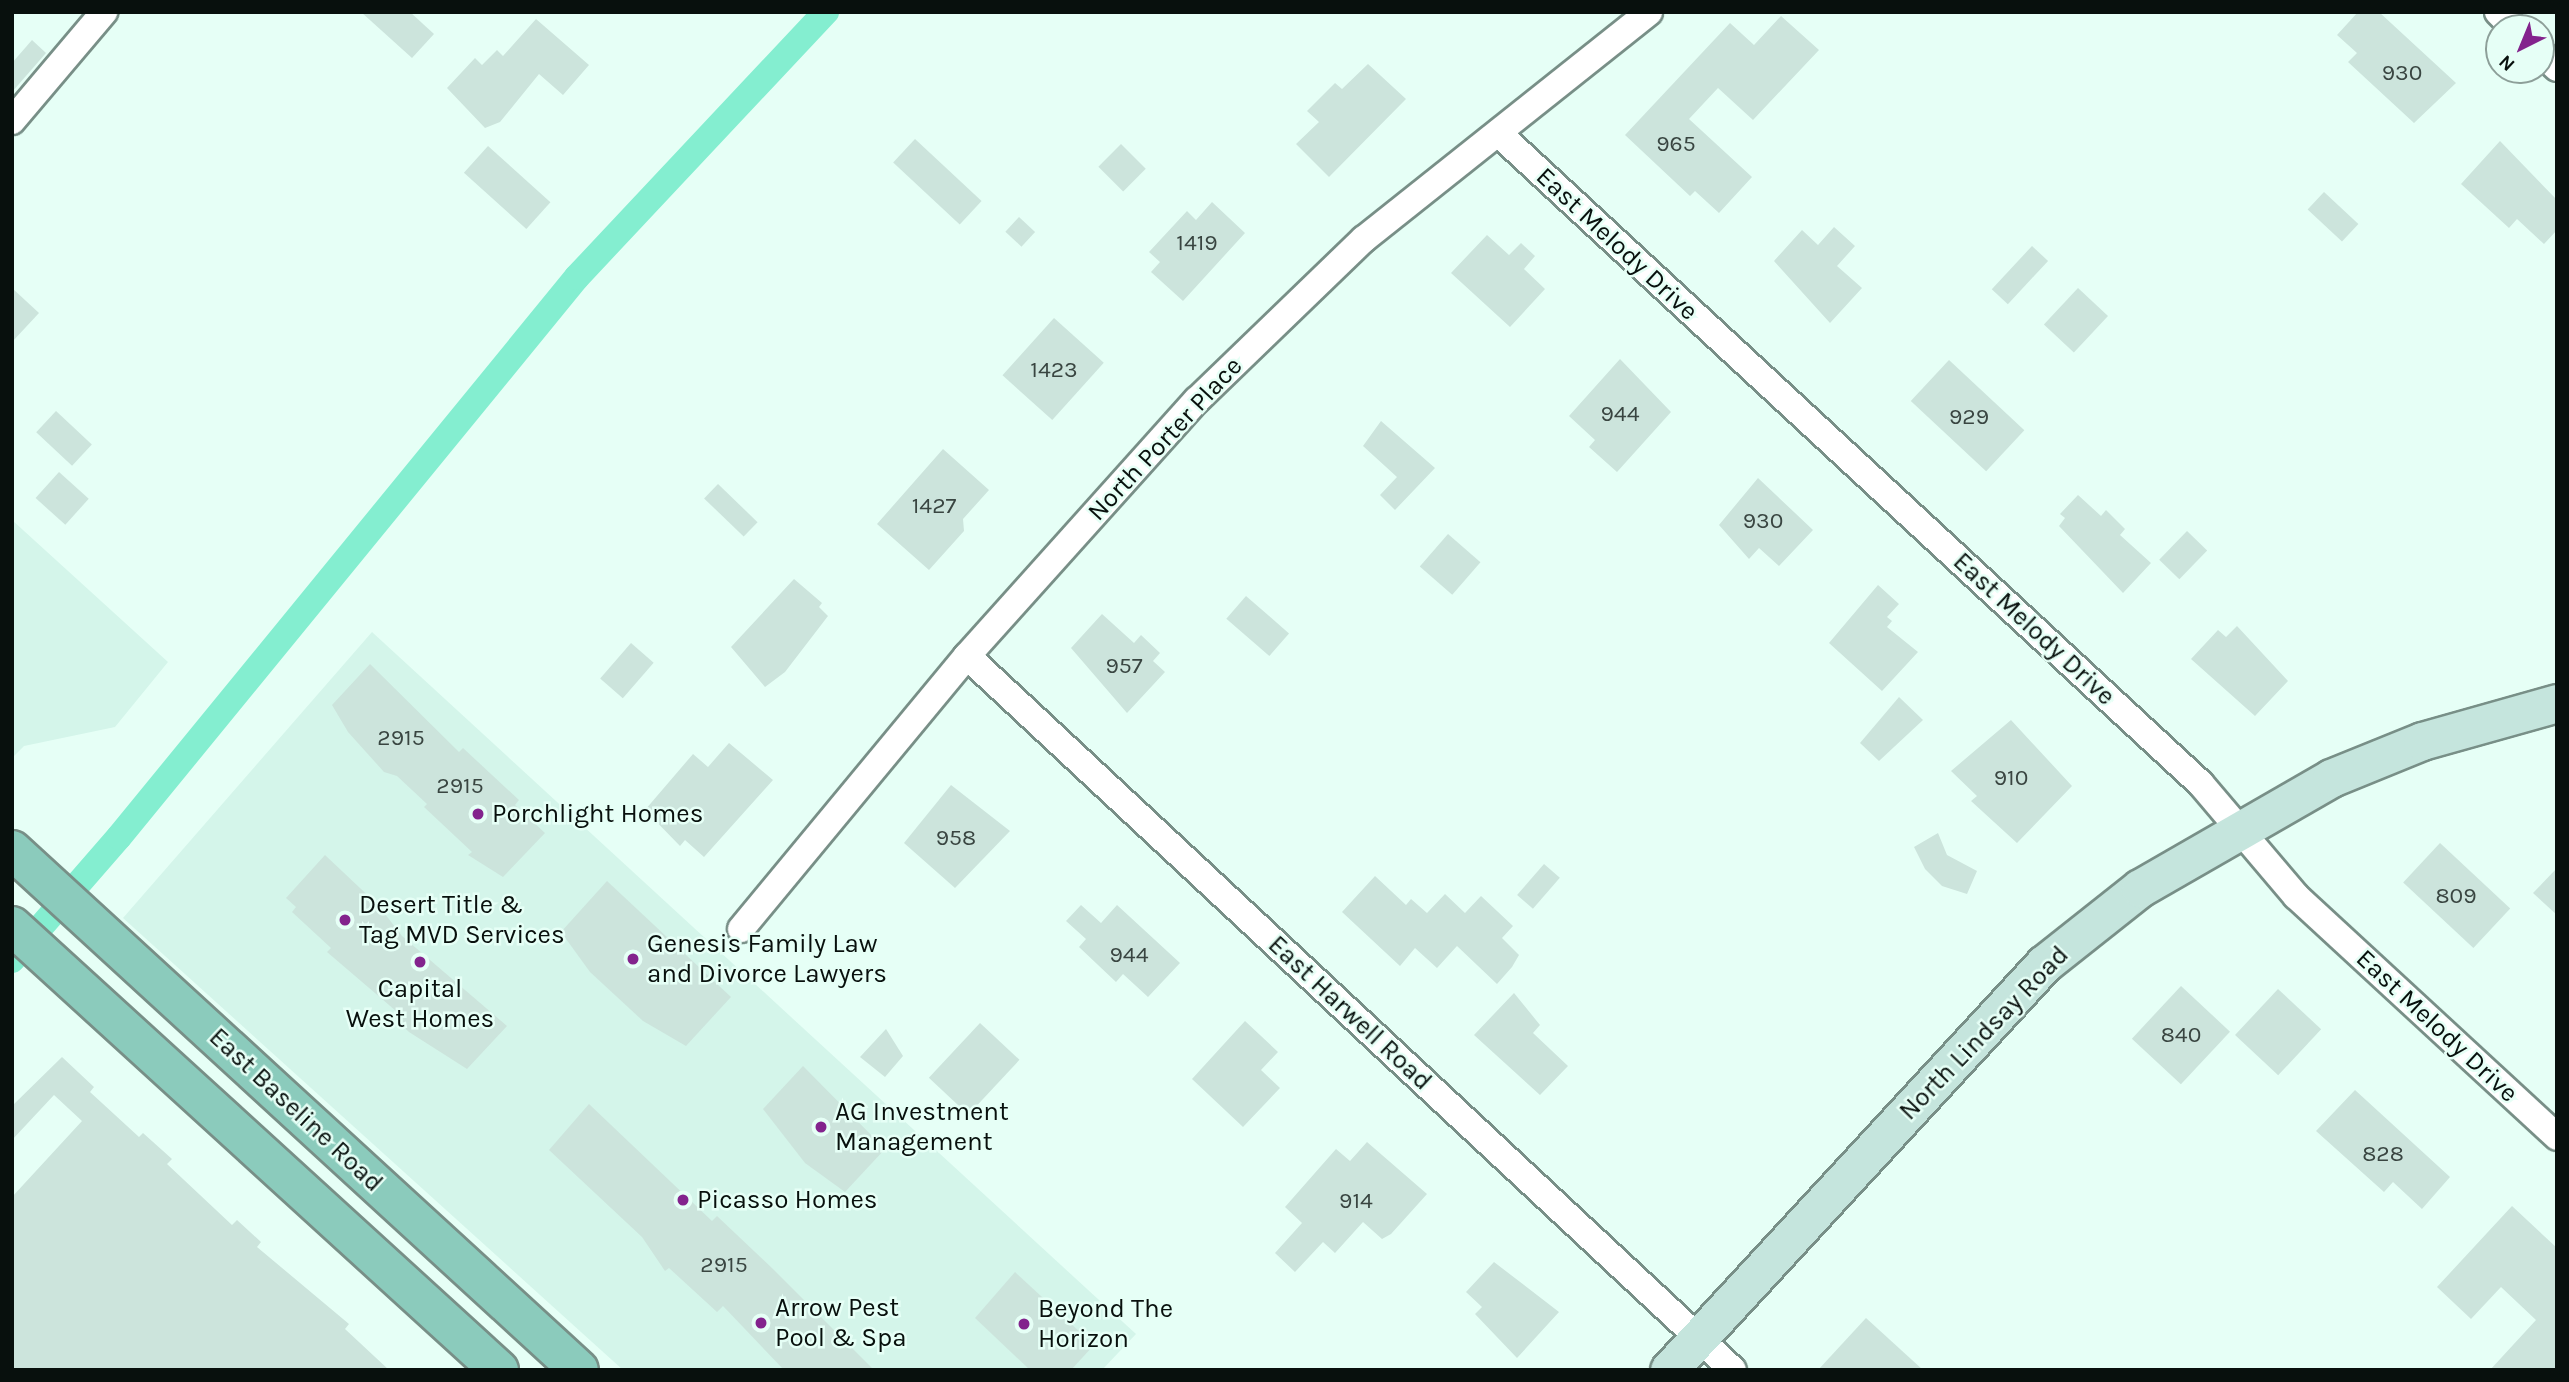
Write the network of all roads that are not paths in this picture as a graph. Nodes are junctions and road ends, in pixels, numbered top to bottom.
1 (104, 12) edge
2 (1649, 12) edge
3 (12, 121) edge
4 (1497, 133) junction
5 (967, 656) junction
6 (2557, 703) edge
7 (2242, 828) junction
8 (22, 860) edge
9 (12, 926) edge
10 (741, 929) dead end
11 (2557, 1136) edge
12 (1699, 1338) junction
13 (499, 1370) edge
14 (579, 1370) edge
15 (1668, 1370) edge
16 (1732, 1370) edge

1 - 3 street
2 - 4 street, North Porter Place
4 - 5 street, North Porter Place
4 - 7 street, East Melody Drive
5 - 10 street, North Porter Place
5 - 12 street, East Harwell Road
6 - 7 main road, North Lindsay Road
7 - 11 street, East Melody Drive
7 - 12 main road, North Lindsay Road
8 - 14 main road, East Baseline Road
9 - 13 main road, East Baseline Road
12 - 15 main road, North Lindsay Road
12 - 16 street, East Harwell Road

